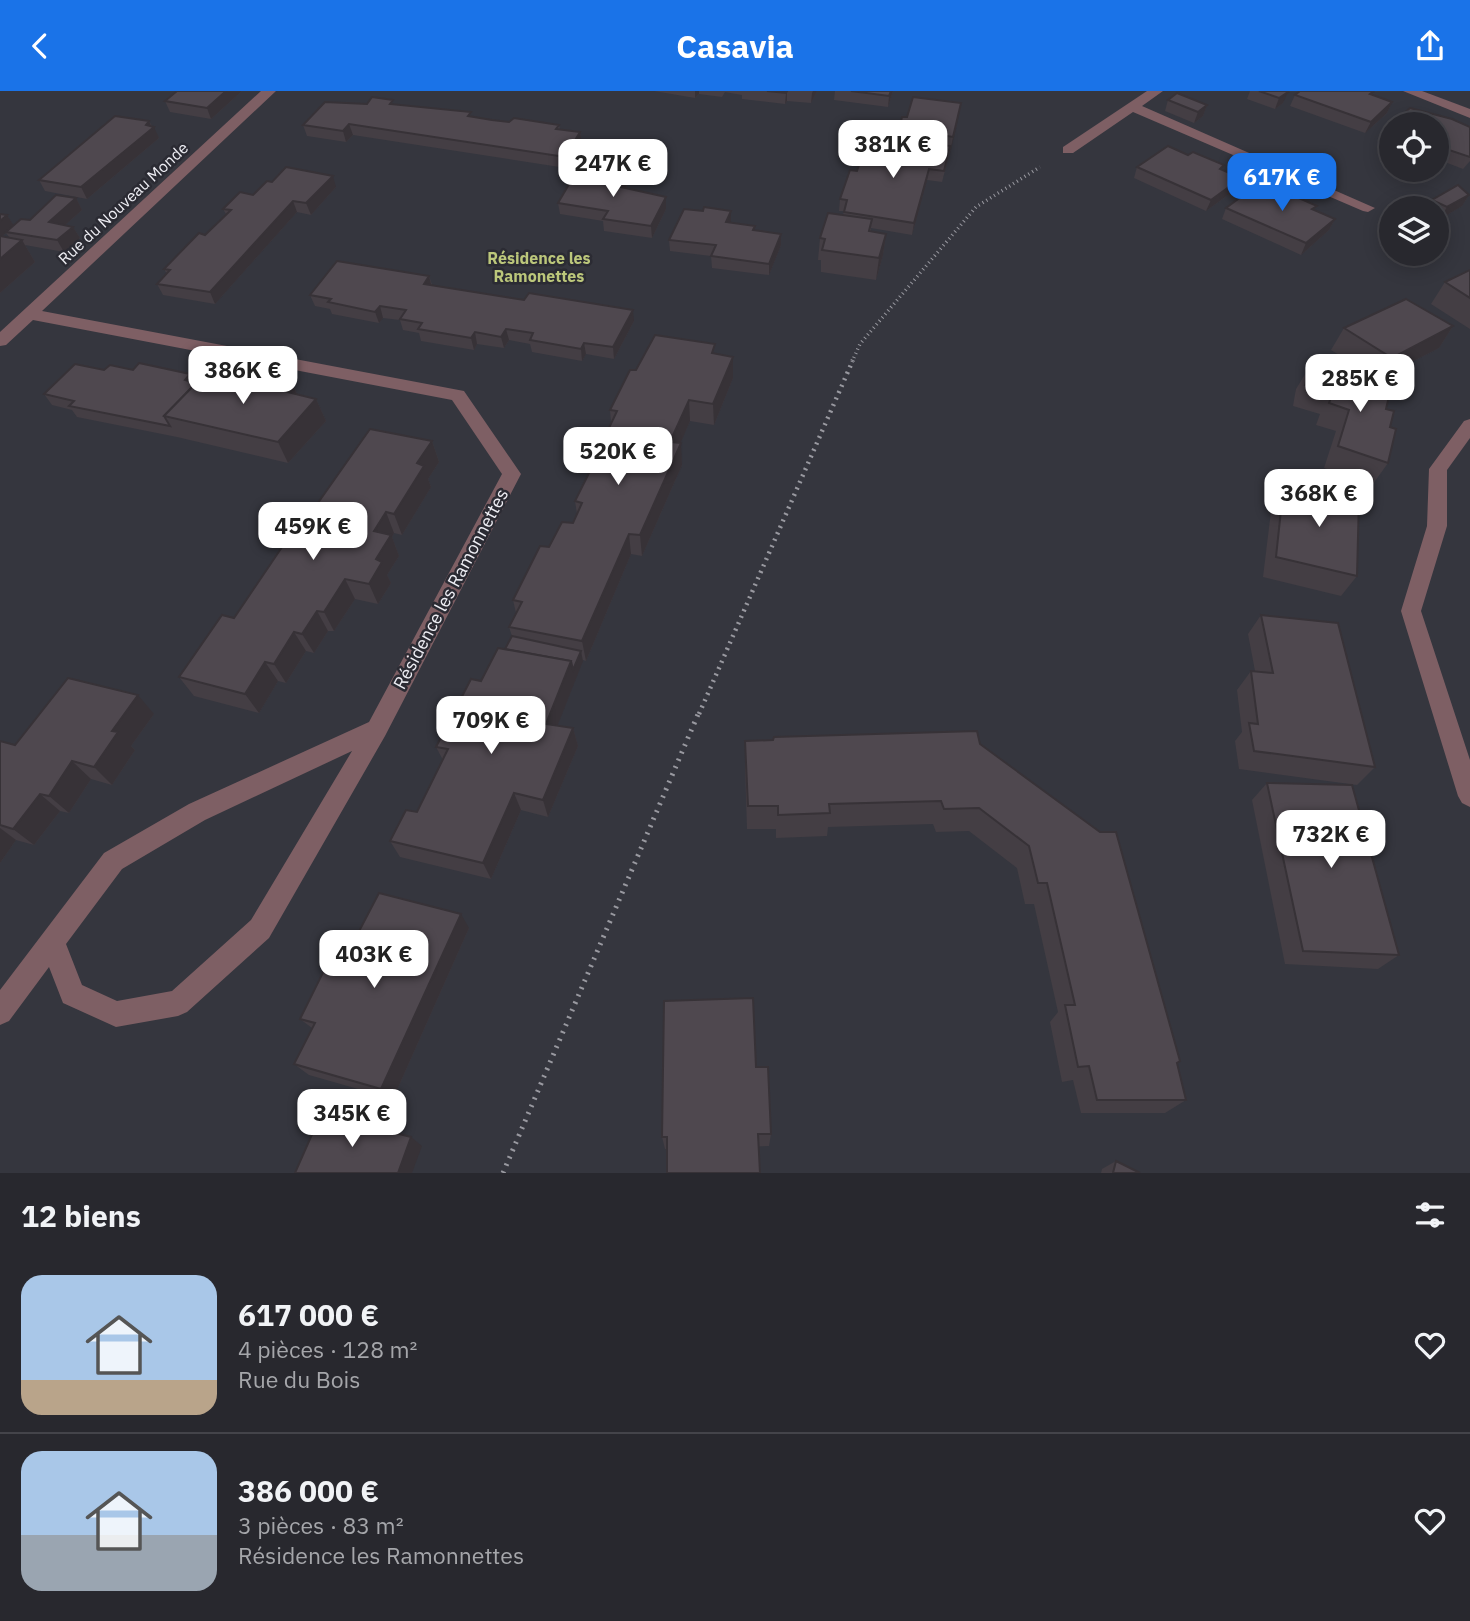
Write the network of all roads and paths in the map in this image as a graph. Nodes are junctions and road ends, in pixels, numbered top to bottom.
1 (269, 91) edge
2 (1156, 91) edge
3 (1410, 91) edge
4 (1132, 107) junction
5 (1470, 114) edge
6 (1068, 150) joint
7 (1368, 208) dead end
8 (29, 314) junction
9 (0, 341) edge
10 (1470, 425) edge
11 (377, 729) junction
12 (1470, 796) edge
13 (52, 943) junction
14 (0, 1012) edge
15 (503, 1173) edge

1 - 8 street, Rue du Nouveau Monde
2 - 4 street
3 - 5 street
4 - 6 street
4 - 7 street
6 - 15 path
8 - 9 street, Rue du Nouveau Monde
8 - 11 street, Résidence les Ramonnettes
10 - 12 street
11 - 13 street
11 - 13 street, Résidence les Ramonnettes
13 - 14 street

